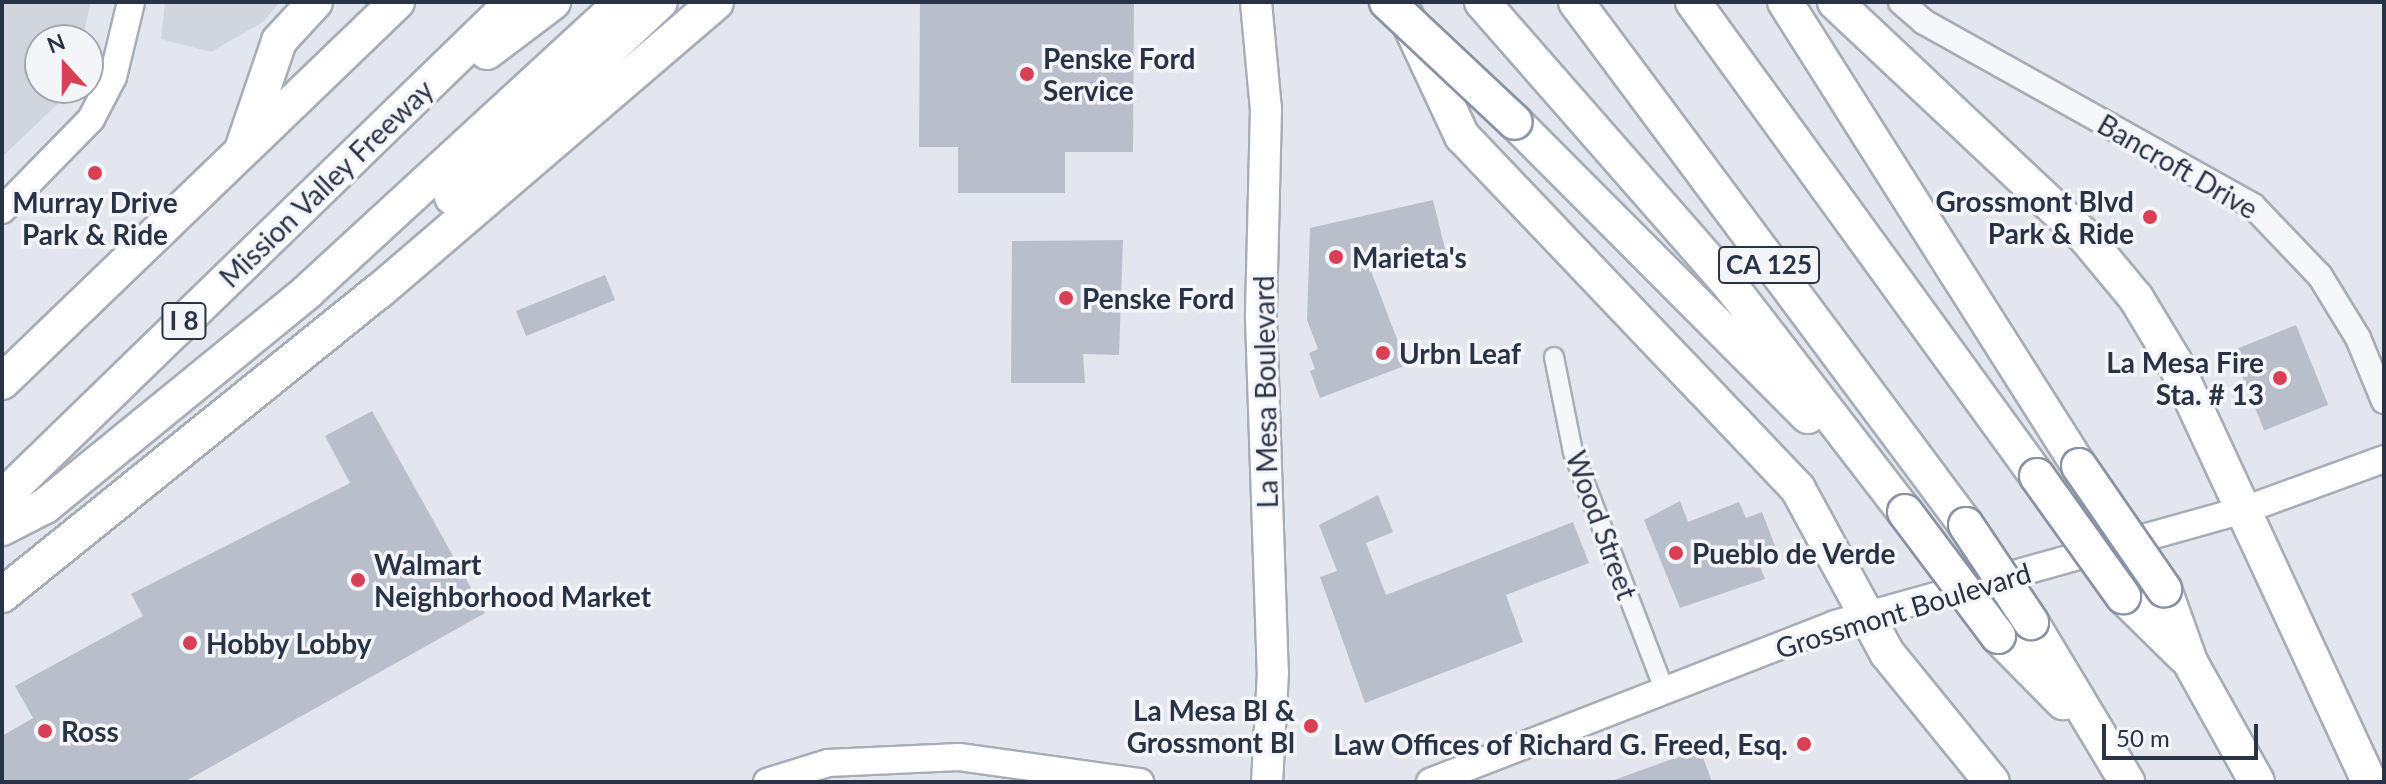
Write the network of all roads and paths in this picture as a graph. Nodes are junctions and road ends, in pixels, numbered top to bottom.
1 (131, 2) edge
2 (315, 2) edge
3 (397, 2) edge
4 (513, 2) edge
5 (553, 2) edge
6 (622, 2) edge
7 (660, 2) edge
8 (716, 2) edge
9 (1256, 2) edge
10 (1387, 2) edge
11 (1400, 2) edge
12 (1576, 2) edge
13 (1693, 2) edge
14 (1785, 2) edge
15 (1835, 2) edge
16 (1901, 2) edge
17 (1491, 12) edge
18 (365, 144) junction
19 (241, 151) junction
20 (2, 210) edge
21 (1554, 357) dead end
22 (2, 382) edge
23 (2384, 401) edge
24 (187, 441) junction
25 (2384, 459) edge
26 (2, 498) edge
27 (2244, 510) junction
28 (1905, 512) junction
29 (2, 528) edge
30 (2, 595) edge
31 (1865, 615) junction
32 (2190, 662) junction
33 (1664, 689) junction
34 (2095, 733) junction
35 (767, 782) edge
36 (1140, 782) edge
37 (1267, 782) edge
38 (1430, 782) edge
39 (1992, 782) edge
40 (2127, 782) edge
41 (2257, 782) edge
42 (2369, 782) edge

1 - 20 main road
2 - 19 highway
3 - 19 highway
4 - 18 highway, Mission Valley Freeway / I 8
5 - 18 highway
6 - 29 highway
7 - 24 highway
8 - 24 highway
9 - 37 main road, La Mesa Boulevard
10 - 28 highway, bridge
11 - 31 highway
12 - 34 highway, CA 125, bridge
13 - 32 highway, CA 125, bridge
14 - 32 highway, bridge
15 - 27 highway
16 - 23 street, Bancroft Drive
17 - 28 highway
18 - 26 highway, Mission Valley Freeway / I 8
19 - 22 highway
21 - 33 street, Wood Street
24 - 30 highway
25 - 27 main road, Grossmont Boulevard
27 - 31 main road, Grossmont Boulevard
27 - 42 highway
28 - 34 highway, bridge
31 - 33 main road, Grossmont Boulevard
31 - 39 highway
32 - 41 highway, CA 125
33 - 38 main road, Grossmont Boulevard
34 - 40 highway, CA 125
35 - 36 main road

